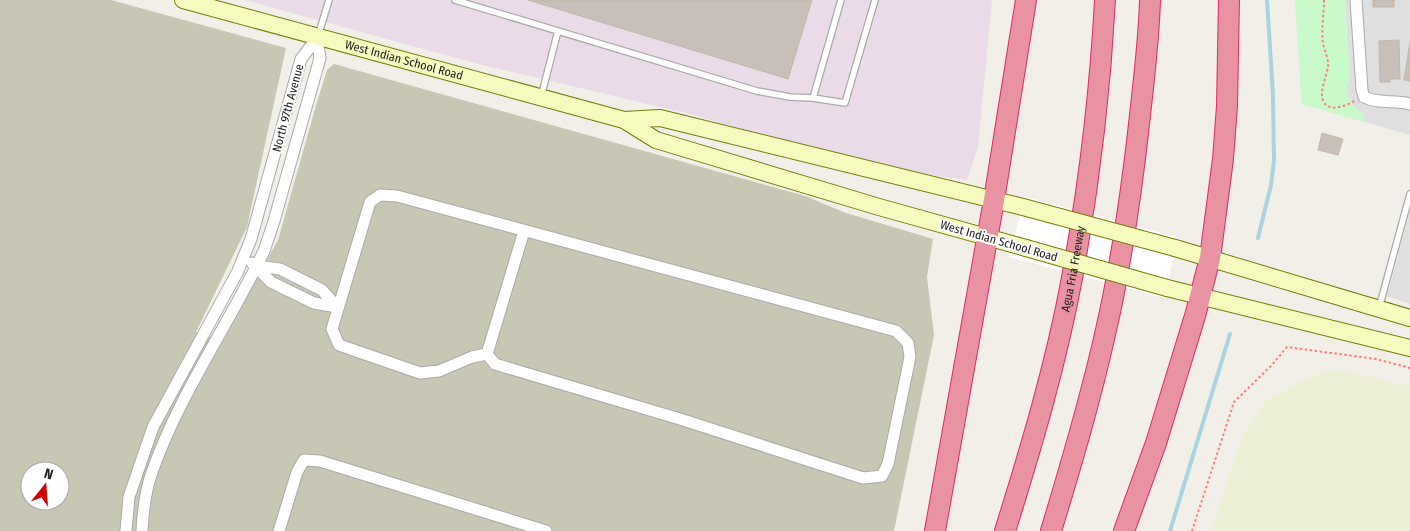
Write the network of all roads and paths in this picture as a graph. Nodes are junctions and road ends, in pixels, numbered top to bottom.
1 (183, 0) edge
2 (329, 0) edge
3 (455, 0) edge
4 (841, 0) edge
5 (875, 0) edge
6 (1026, 0) edge
7 (1105, 0) edge
8 (1150, 0) edge
9 (1229, 0) edge
10 (1324, 0) edge
11 (1356, 0) edge
12 (558, 31) junction
13 (318, 38) junction
14 (540, 97) junction
15 (813, 98) junction
16 (1369, 99) junction
17 (1410, 104) edge
18 (624, 120) junction
19 (1410, 194) edge
20 (994, 200) junction
21 (524, 231) junction
22 (988, 238) junction
23 (243, 258) junction
24 (1210, 258) junction
25 (256, 266) junction
26 (1200, 297) junction
27 (338, 307) junction
28 (1379, 308) junction
29 (1410, 318) edge
30 (1410, 348) edge
31 (487, 354) junction
32 (1410, 368) edge
33 (138, 469) junction
34 (151, 477) junction
35 (126, 531) edge
36 (142, 531) edge
37 (279, 531) edge
38 (546, 531) edge
39 (935, 531) edge
40 (1006, 531) edge
41 (1051, 531) edge
42 (1124, 531) edge
43 (1192, 531) edge

1 - 13 main road, West Indian School Road
2 - 13 lane
3 - 12 lane
4 - 15 lane
5 - 15 lane
6 - 20 highway
7 - 40 highway, Agua Fria Freeway
8 - 41 highway
9 - 24 highway
10 - 16 path
11 - 16 street
12 - 14 lane
12 - 15 lane
13 - 14 main road, West Indian School Road
13 - 23 street, North 97th Avenue
13 - 25 street, North 97th Avenue
14 - 18 main road, West Indian School Road
16 - 17 street
18 - 20 main road, West Indian School Road
18 - 22 main road, West Indian School Road
19 - 28 lane
20 - 22 highway
20 - 24 main road, West Indian School Road, bridge
21 - 27 street
21 - 31 street
21 - 31 street
22 - 26 main road, West Indian School Road, bridge
22 - 39 highway
23 - 25 street
23 - 33 street, North 97th Avenue
24 - 26 highway
24 - 28 main road, West Indian School Road
25 - 27 street
25 - 34 street, North 97th Avenue
26 - 30 main road, West Indian School Road
26 - 42 highway
27 - 31 street
28 - 29 main road, West Indian School Road
32 - 43 path
33 - 34 street
33 - 35 street, North 97th Avenue
34 - 36 street, North 97th Avenue
37 - 38 street

